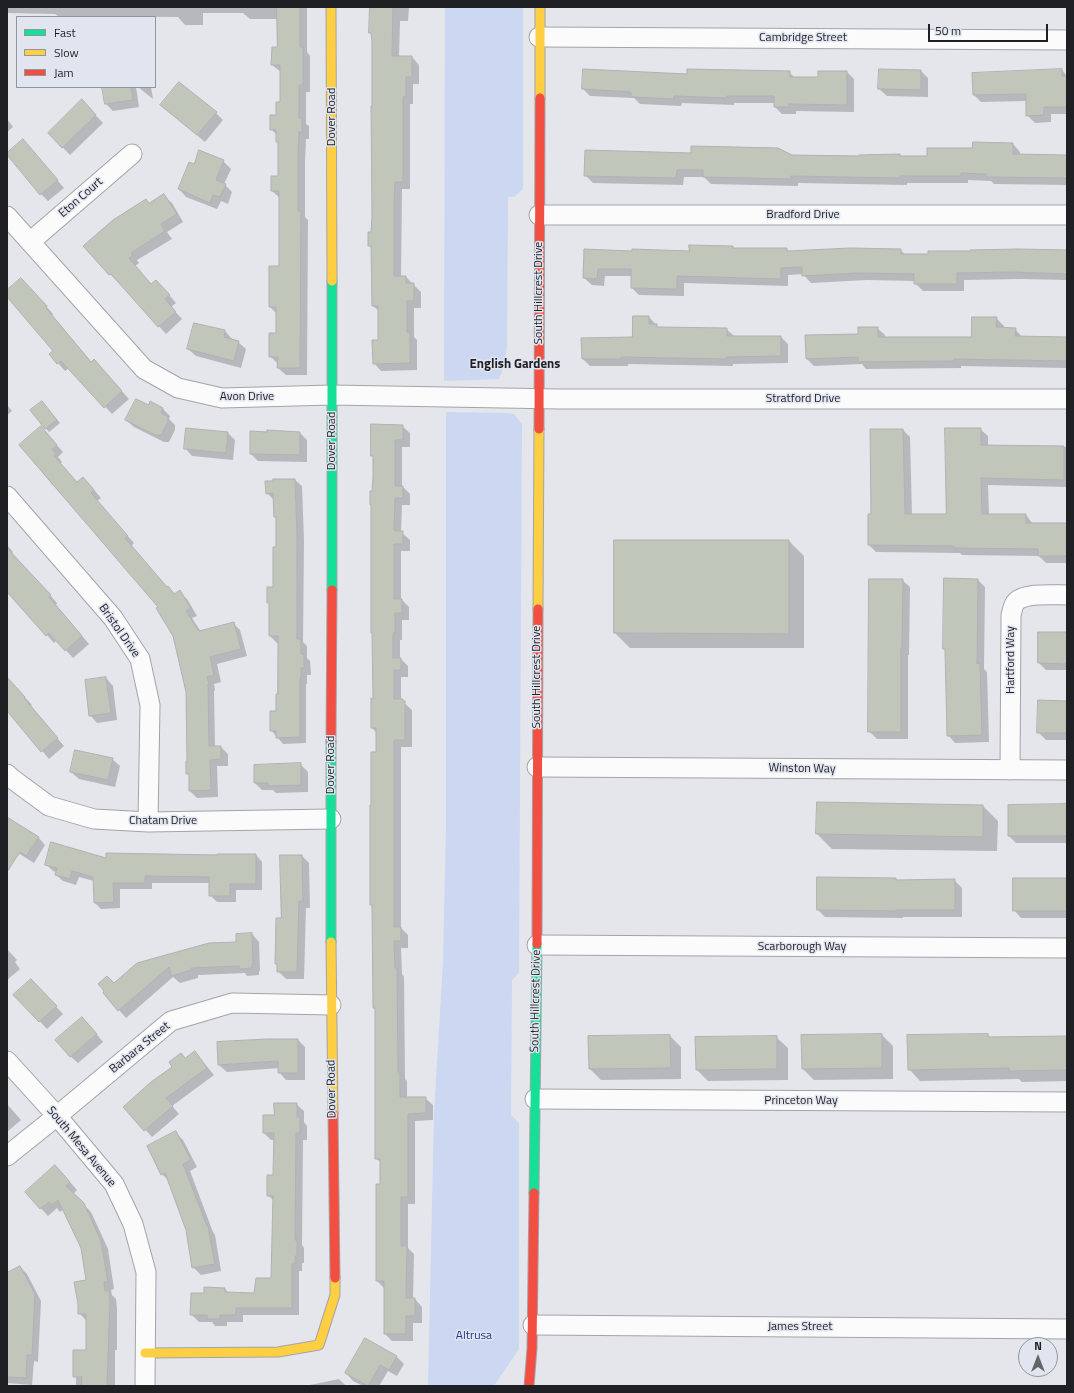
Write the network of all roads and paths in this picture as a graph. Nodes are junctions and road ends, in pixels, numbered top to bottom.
1 (331, 7) edge
2 (540, 7) edge
3 (540, 37) junction
4 (1067, 40) edge
5 (132, 154) dead end
6 (539, 215) junction
7 (1067, 215) edge
8 (7, 216) edge
9 (30, 242) junction
10 (332, 396) junction
11 (538, 398) junction
12 (1067, 399) edge
13 (7, 496) edge
14 (1067, 595) edge
15 (537, 767) junction
16 (1010, 770) junction
17 (1067, 770) edge
18 (7, 774) edge
19 (331, 819) junction
20 (148, 822) junction
21 (537, 945) junction
22 (1067, 948) edge
23 (331, 1005) junction
24 (7, 1061) edge
25 (535, 1098) junction
26 (1067, 1102) edge
27 (57, 1116) junction
28 (7, 1156) edge
29 (533, 1325) junction
30 (1067, 1329) edge
31 (532, 1348) junction
32 (145, 1353) junction
33 (145, 1386) edge
34 (529, 1386) edge
35 (535, 1386) edge

1 - 10 street, Dover Road
2 - 3 street, South Hillcrest Drive
3 - 4 street, Cambridge Street
3 - 6 street, South Hillcrest Drive
5 - 9 street, Eton Court
6 - 7 street, Bradford Drive
6 - 11 street, South Hillcrest Drive
8 - 9 street, Avon Drive
9 - 10 street, Avon Drive
10 - 11 street, Avon Drive
10 - 19 street, Dover Road
11 - 12 street, Stratford Drive
11 - 15 street, South Hillcrest Drive
13 - 20 street, Bristol Drive
14 - 16 street, Hartford Way
15 - 16 street, Winston Way
15 - 21 street, South Hillcrest Drive
16 - 17 street, Winston Way
18 - 20 street, Chatam Drive
19 - 20 street, Chatam Drive
19 - 23 street, Dover Road
21 - 22 street, Scarborough Way
21 - 25 street, South Hillcrest Drive
23 - 27 street, Barbara Street
23 - 32 street, Dover Road
24 - 27 street, South Mesa Avenue
25 - 26 street, Princeton Way
25 - 29 street, South Hillcrest Drive
27 - 28 street, Barbara Street
27 - 32 street, South Mesa Avenue
29 - 30 street, James Street
29 - 31 street, South Hillcrest Drive
31 - 34 street, South Hillcrest Drive
31 - 35 street, South Hillcrest Drive
32 - 33 street, South Mesa Avenue

